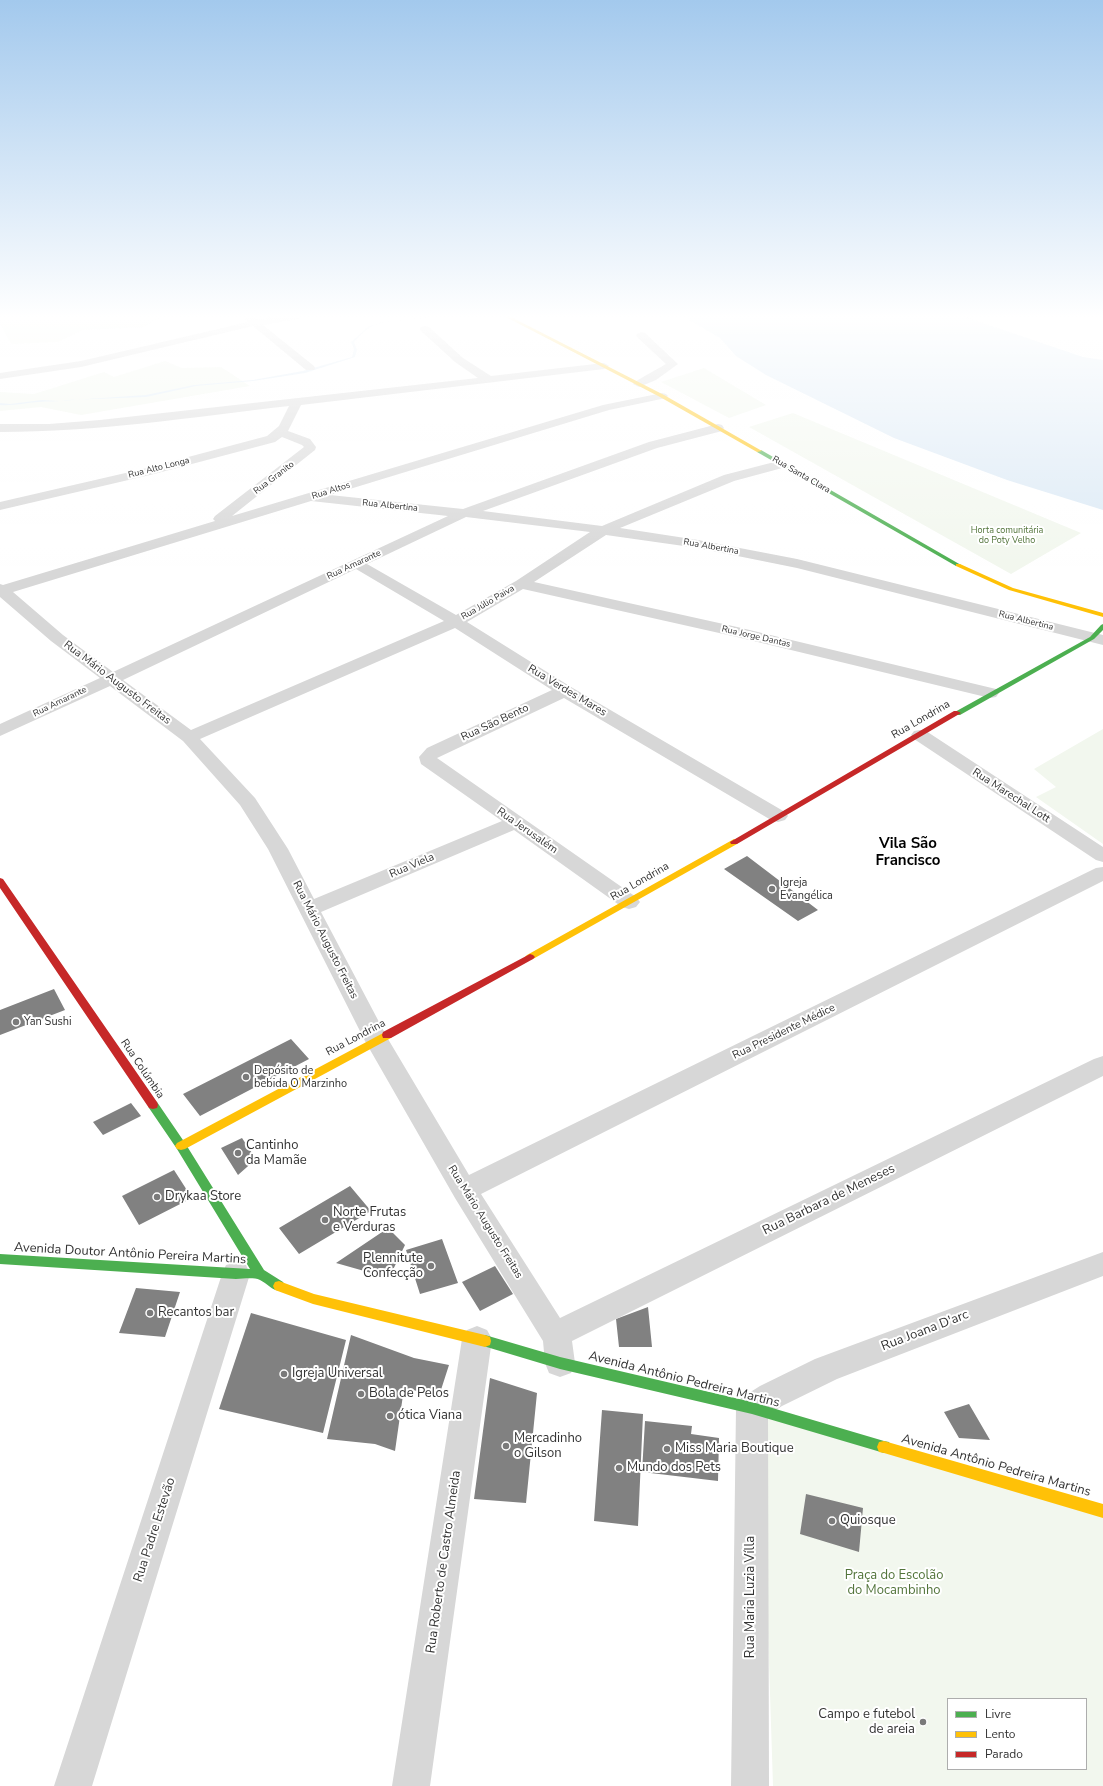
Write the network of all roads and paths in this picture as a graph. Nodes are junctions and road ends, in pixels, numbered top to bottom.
1 (320, 399) edge
2 (645, 399) edge
3 (668, 399) edge
4 (297, 402) junction
5 (0, 428) edge
6 (718, 428) junction
7 (280, 432) junction
8 (782, 464) junction
9 (311, 497) junction
10 (0, 506) edge
11 (462, 514) junction
12 (209, 527) junction
13 (603, 530) junction
14 (357, 564) junction
15 (522, 584) junction
16 (0, 590) edge
17 (1103, 615) edge
18 (456, 622) junction
19 (1103, 626) edge
20 (1098, 639) edge
21 (110, 679) junction
22 (565, 691) junction
23 (990, 693) junction
24 (0, 731) edge
25 (920, 735) junction
26 (189, 737) junction
27 (428, 757) joint
28 (778, 816) junction
29 (515, 823) junction
30 (1103, 856) edge
31 (1103, 873) edge
32 (0, 881) edge
33 (629, 902) junction
34 (310, 909) junction
35 (376, 1041) junction
36 (1103, 1065) edge
37 (181, 1146) junction
38 (464, 1190) junction
39 (1, 1262) edge
40 (1103, 1264) edge
41 (248, 1274) junction
42 (555, 1335) junction
43 (477, 1339) junction
44 (560, 1363) junction
45 (752, 1408) junction
46 (1103, 1511) edge
47 (74, 1786) edge
48 (411, 1786) edge
49 (750, 1786) edge

1 - 4 street
2 - 9 street, Rua Altos
3 - 6 street, Rua Santa Clara
4 - 5 street
4 - 7 street
6 - 8 street, Rua Santa Clara
6 - 11 street, Rua Amarante
7 - 10 street, Rua Alto Longa
7 - 12 street, Rua Granito
8 - 13 street, Rua Júlio Paiva
8 - 17 street, Rua Santa Clara
9 - 11 street, Rua Albertina
9 - 12 street, Rua Altos
11 - 13 street, Rua Albertina
11 - 14 street, Rua Amarante
12 - 16 street, Rua Altos
13 - 15 street, Rua Júlio Paiva
13 - 20 street, Rua Albertina
14 - 18 street, Rua Verdes Mares
14 - 21 street, Rua Amarante
15 - 18 street, Rua Júlio Paiva
15 - 23 street, Rua Jorge Dantas
16 - 21 street, Rua Mário Augusto Freitas
18 - 22 street, Rua Verdes Mares
18 - 26 street, Rua Júlio Paiva
19 - 20 street, Rua Londrina
20 - 23 street, Rua Londrina
21 - 24 street, Rua Amarante
21 - 26 street, Rua Mário Augusto Freitas
22 - 27 street, Rua São Bento
22 - 28 street, Rua Verdes Mares
23 - 25 street, Rua Londrina
25 - 28 street, Rua Londrina
25 - 30 street, Rua Marechal Lott
26 - 34 street, Rua Mário Augusto Freitas
27 - 29 street, Rua Jerusalém
28 - 33 street, Rua Londrina
29 - 33 street, Rua Jerusalém
29 - 34 street, Rua Viela
31 - 38 street, Rua Presidente Médice
32 - 37 street, Rua Colúmbia
33 - 35 street, Rua Londrina
34 - 35 street, Rua Mário Augusto Freitas
35 - 37 street, Rua Londrina
35 - 38 street, Rua Mário Augusto Freitas
36 - 42 street, Rua Barbara de Meneses
37 - 41 street, Rua Colúmbia
38 - 42 street, Rua Mário Augusto Freitas
39 - 41 street, Avenida Doutor Antônio Pereira Martins
40 - 45 street, Rua Joana D'arc
41 - 43 street, Avenida Antônio Pedreira Martins
41 - 47 street, Rua Padre Estevão
42 - 44 street, Rua Mário Augusto Freitas
43 - 44 street, Avenida Antônio Pedreira Martins
43 - 48 street, Rua Roberto de Castro Almeida
44 - 45 street, Avenida Antônio Pedreira Martins
45 - 46 street, Avenida Antônio Pedreira Martins
45 - 49 street, Rua Maria Luzia Vílla

